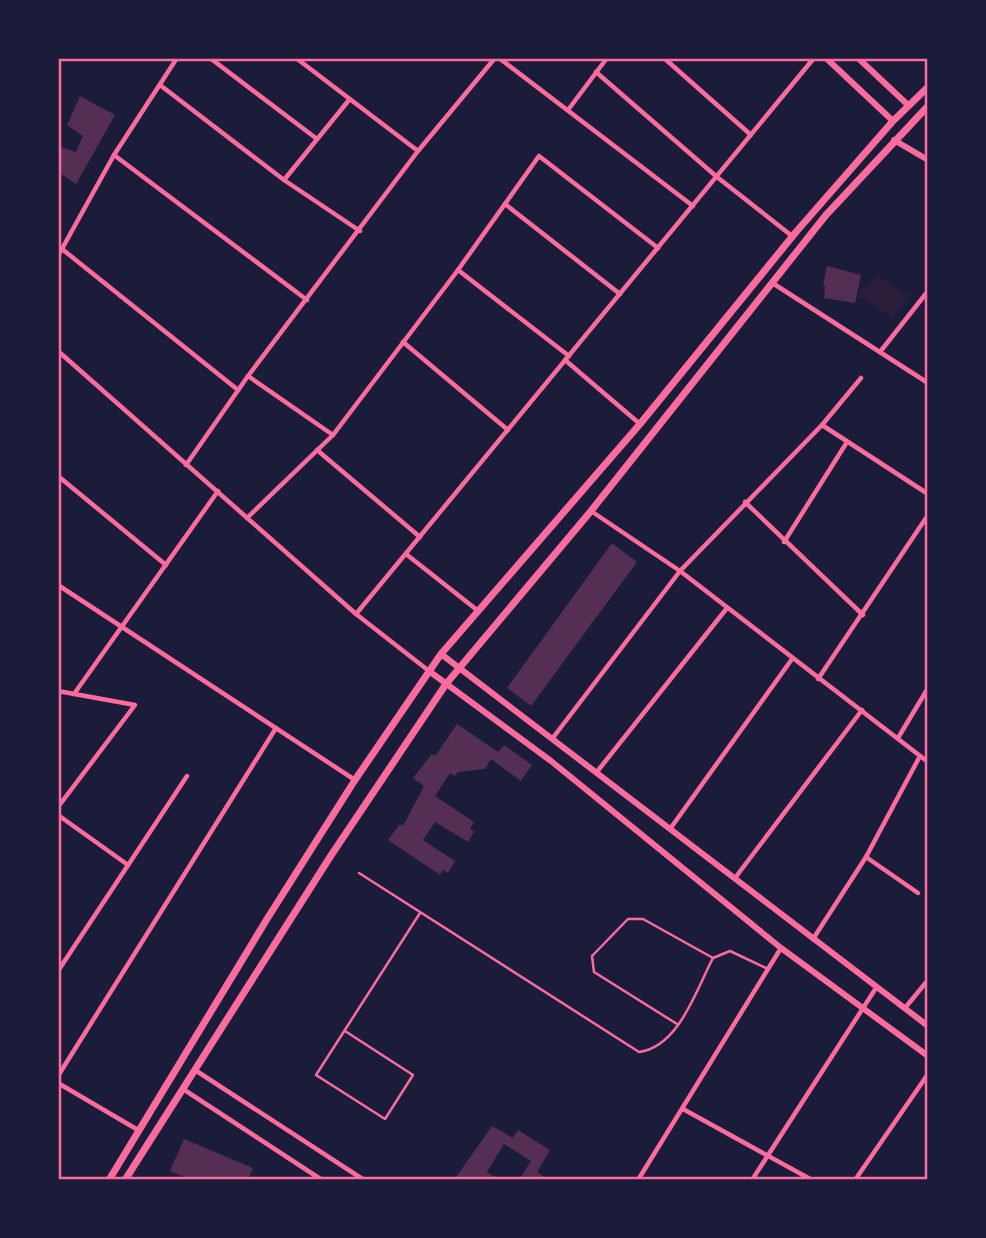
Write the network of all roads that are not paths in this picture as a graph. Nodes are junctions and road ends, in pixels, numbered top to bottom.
1 (177, 58) edge
2 (210, 58) edge
3 (296, 58) edge
4 (497, 58) edge
5 (607, 58) edge
6 (664, 58) edge
7 (814, 58) edge
8 (826, 58) edge
9 (859, 58) edge
10 (596, 72) junction
11 (160, 85) junction
12 (928, 87) edge
13 (349, 100) junction
14 (908, 104) junction
15 (928, 106) edge
16 (568, 110) junction
17 (920, 114) junction
18 (928, 120) edge
19 (893, 121) junction
20 (751, 135) junction
21 (317, 139) junction
22 (894, 140) junction
23 (418, 151) junction
24 (114, 155) junction
25 (928, 160) edge
26 (717, 177) junction
27 (284, 180) junction
28 (505, 204) junction
29 (693, 206) junction
30 (360, 231) junction
31 (792, 236) junction
32 (658, 248) junction
33 (62, 249) junction
34 (58, 256) edge
35 (458, 270) junction
36 (774, 284) junction
37 (928, 291) edge
38 (620, 294) junction
39 (307, 300) junction
40 (403, 342) junction
41 (58, 351) edge
42 (880, 352) junction
43 (567, 358) junction
44 (248, 376) junction
45 (861, 378) dead end
46 (928, 383) edge
47 (238, 390) junction
48 (640, 424) junction
49 (821, 425) junction
50 (508, 430) junction
51 (332, 435) junction
52 (847, 442) junction
53 (317, 450) junction
54 (186, 465) junction
55 (58, 476) edge
56 (218, 491) junction
57 (928, 494) edge
58 (745, 502) junction
59 (591, 511) junction
60 (928, 515) edge
61 (247, 518) junction
62 (420, 537) junction
63 (784, 542) junction
64 (406, 554) junction
65 (166, 565) junction
66 (680, 571) junction
67 (58, 584) edge
68 (727, 608) junction
69 (477, 610) junction
70 (356, 614) junction
71 (863, 615) junction
72 (122, 625) junction
73 (441, 654) junction
74 (792, 659) junction
75 (458, 667) junction
76 (429, 671) junction
77 (818, 679) junction
78 (446, 684) junction
79 (928, 688) edge
80 (58, 691) edge
81 (74, 694) junction
82 (862, 710) junction
83 (276, 728) junction
84 (552, 738) junction
85 (898, 738) junction
86 (920, 756) junction
87 (928, 762) edge
88 (596, 773) junction
89 (187, 776) dead end
90 (355, 780) junction
91 (58, 807) edge
92 (60, 817) edge
93 (58, 826) edge
94 (669, 829) junction
95 (866, 857) junction
96 (128, 865) junction
97 (359, 873) dead end
98 (735, 878) junction
99 (918, 893) dead end
100 (420, 913) junction
101 (812, 940) junction
102 (781, 948) junction
103 (713, 958) junction
104 (768, 969) junction
105 (58, 971) edge
106 (928, 980) edge
107 (876, 988) junction
108 (863, 1007) junction
109 (904, 1009) junction
110 (678, 1024) junction
111 (928, 1026) edge
112 (345, 1031) junction
113 (928, 1055) edge
114 (195, 1070) junction
115 (928, 1074) edge
116 (58, 1076) edge
117 (58, 1083) edge
118 (183, 1089) junction
119 (683, 1109) junction
120 (139, 1130) junction
121 (768, 1156) junction
122 (108, 1180) edge
123 (125, 1180) edge
124 (322, 1180) edge
125 (364, 1180) edge
126 (638, 1180) edge
127 (752, 1180) edge
128 (812, 1180) edge
129 (855, 1180) edge

1 - 11 street
2 - 21 street
3 - 13 street
4 - 16 street
4 - 23 street
5 - 10 street
6 - 20 street
7 - 20 street
8 - 19 street
9 - 14 street
10 - 16 street
10 - 26 street
11 - 24 street
11 - 27 street
12 - 14 main road
13 - 21 street
13 - 23 street
14 - 19 main road
15 - 17 main road
16 - 29 street
17 - 18 street
17 - 22 main road
19 - 31 main road
20 - 26 street
21 - 27 street
22 - 25 street
22 - 36 main road
23 - 30 street
24 - 33 street
24 - 39 street
26 - 29 street
26 - 31 street
27 - 30 street
28 - 32 street
28 - 35 street
28 - 38 street
29 - 32 street
30 - 39 street
31 - 48 main road
32 - 38 street
33 - 34 street
33 - 47 street
35 - 40 street
35 - 43 street
36 - 42 street
36 - 59 main road
37 - 42 street
38 - 43 street
39 - 44 street
40 - 50 street
40 - 51 street
41 - 54 street
42 - 46 street
43 - 48 street
43 - 50 street
44 - 47 street
44 - 51 street
45 - 49 street
47 - 54 street
48 - 69 main road
49 - 52 street
49 - 58 street
50 - 62 street
51 - 53 street
52 - 57 street
52 - 63 street
53 - 61 street
53 - 62 street
54 - 56 street
55 - 65 street
56 - 61 street
56 - 65 street
58 - 63 street
58 - 66 street
59 - 66 street
59 - 75 main road
60 - 71 street
61 - 70 street
62 - 64 street
63 - 71 street
64 - 69 street
64 - 70 street
65 - 72 street
66 - 68 street
66 - 84 street
67 - 72 street
68 - 74 street
68 - 88 street
69 - 73 main road
70 - 76 street
71 - 77 street
72 - 81 street
72 - 83 street
73 - 75 street
73 - 76 main road
74 - 77 street
74 - 94 street
75 - 78 main road
75 - 84 street
76 - 78 street
76 - 90 main road
77 - 82 street
78 - 102 street
78 - 114 main road
79 - 85 street
80 - 81 street
81 - 91 street
82 - 85 street
82 - 98 street
83 - 90 street
83 - 116 street
84 - 88 street
85 - 86 street
86 - 87 street
86 - 95 street
88 - 94 street
89 - 96 street
90 - 120 main road
92 - 93 street
92 - 96 street
94 - 98 street
95 - 99 street
95 - 101 street
96 - 105 street
97 - 100 lane
98 - 101 street
100 - 110 lane
100 - 112 lane
101 - 107 street
102 - 104 street
102 - 108 street
103 - 104 lane
103 - 110 lane
103 - 110 lane
104 - 119 street
106 - 109 street
107 - 108 street
107 - 109 street
108 - 113 street
108 - 121 street
109 - 111 street
112 - 112 lane
114 - 118 main road
114 - 125 street
115 - 129 street
117 - 120 street
118 - 123 main road
118 - 124 street
119 - 121 street
119 - 126 street
120 - 122 main road
121 - 127 street
121 - 128 street

